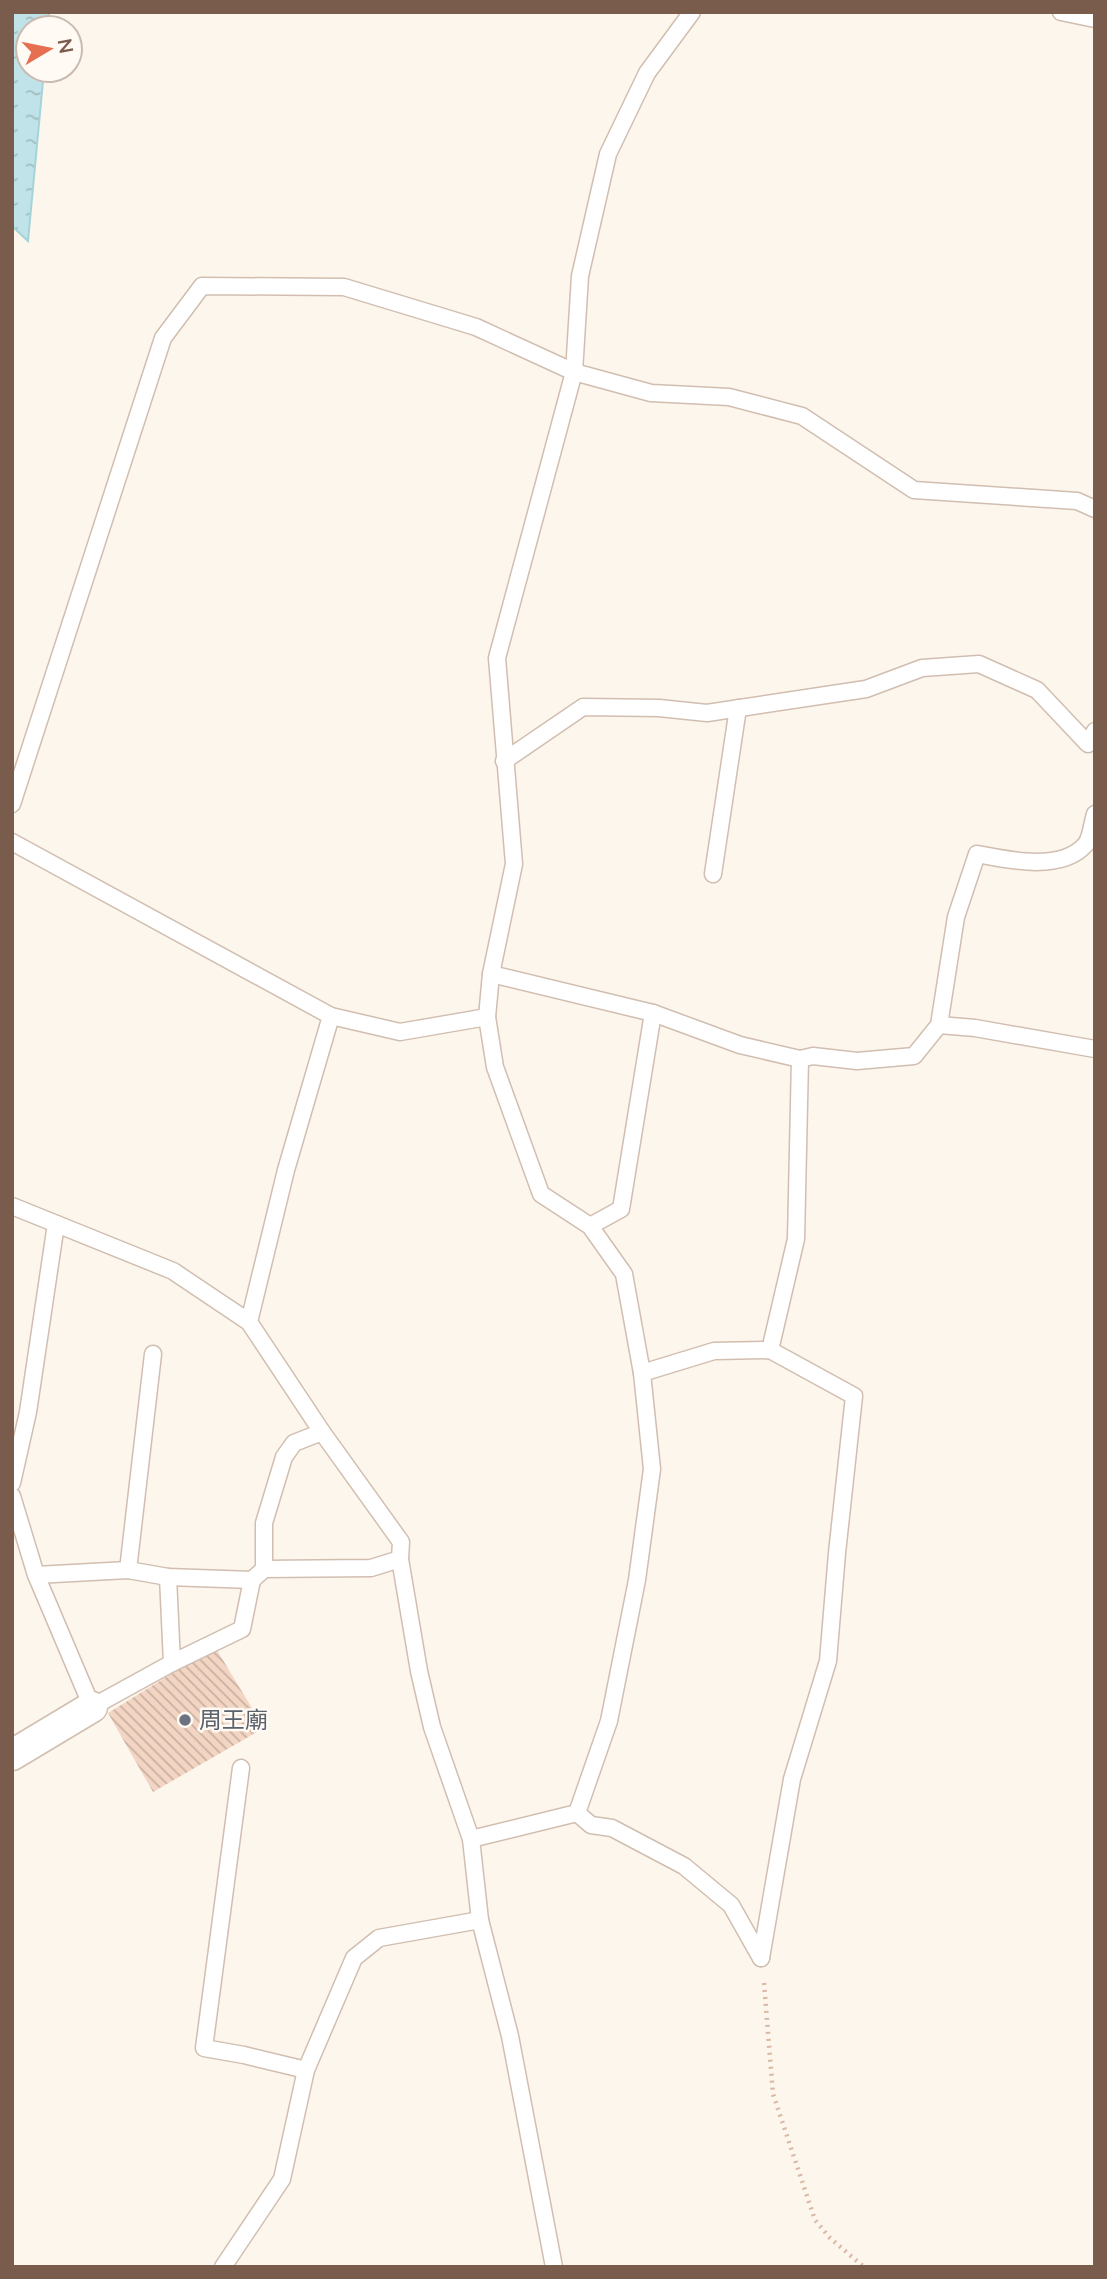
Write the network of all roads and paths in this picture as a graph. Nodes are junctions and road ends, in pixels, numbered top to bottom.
1 (692, 12) edge
2 (1061, 12) edge
3 (1095, 19) edge
4 (574, 372) junction
5 (1095, 509) edge
6 (738, 708) junction
7 (1095, 731) edge
8 (504, 761) junction
9 (12, 804) edge
10 (1095, 814) edge
11 (12, 842) edge
12 (713, 874) dead end
13 (491, 974) junction
14 (653, 1013) junction
15 (331, 1016) junction
16 (487, 1017) junction
17 (939, 1025) junction
18 (1095, 1049) edge
19 (800, 1059) junction
20 (12, 1206) edge
21 (56, 1224) junction
22 (590, 1226) junction
23 (248, 1322) junction
24 (770, 1350) junction
25 (153, 1354) dead end
26 (642, 1373) junction
27 (322, 1432) junction
28 (12, 1483) edge
29 (12, 1496) edge
30 (400, 1559) junction
31 (128, 1570) junction
32 (36, 1575) junction
33 (258, 1575) junction
34 (168, 1577) junction
35 (172, 1663) junction
36 (92, 1707) junction
37 (12, 1755) edge
38 (241, 1768) dead end
39 (577, 1813) junction
40 (471, 1839) junction
41 (480, 1920) junction
42 (761, 1958) junction
43 (306, 2070) junction
44 (223, 2267) edge
45 (554, 2267) edge
46 (864, 2267) edge

1 - 4 lane
2 - 3 lane
4 - 5 lane
4 - 8 lane
4 - 9 lane
6 - 7 lane
6 - 8 lane
6 - 12 lane
8 - 13 lane
10 - 17 lane
11 - 15 lane
13 - 14 lane
13 - 16 lane
14 - 19 lane
14 - 22 lane
15 - 16 lane
15 - 23 lane
16 - 22 lane
17 - 18 lane
17 - 19 lane
19 - 24 lane
20 - 21 lane
21 - 23 lane
21 - 28 lane
22 - 26 lane
23 - 27 lane
24 - 26 lane
24 - 42 lane
25 - 31 lane
26 - 39 lane
27 - 30 lane
27 - 33 lane
29 - 32 lane
30 - 33 lane
30 - 40 lane
31 - 32 lane
31 - 34 lane
32 - 36 lane
33 - 34 lane
33 - 35 lane
34 - 35 lane
35 - 36 lane
36 - 37 street
38 - 43 lane
39 - 40 lane
39 - 42 lane
40 - 41 lane
41 - 43 lane
41 - 45 lane
42 - 46 path
43 - 44 lane

